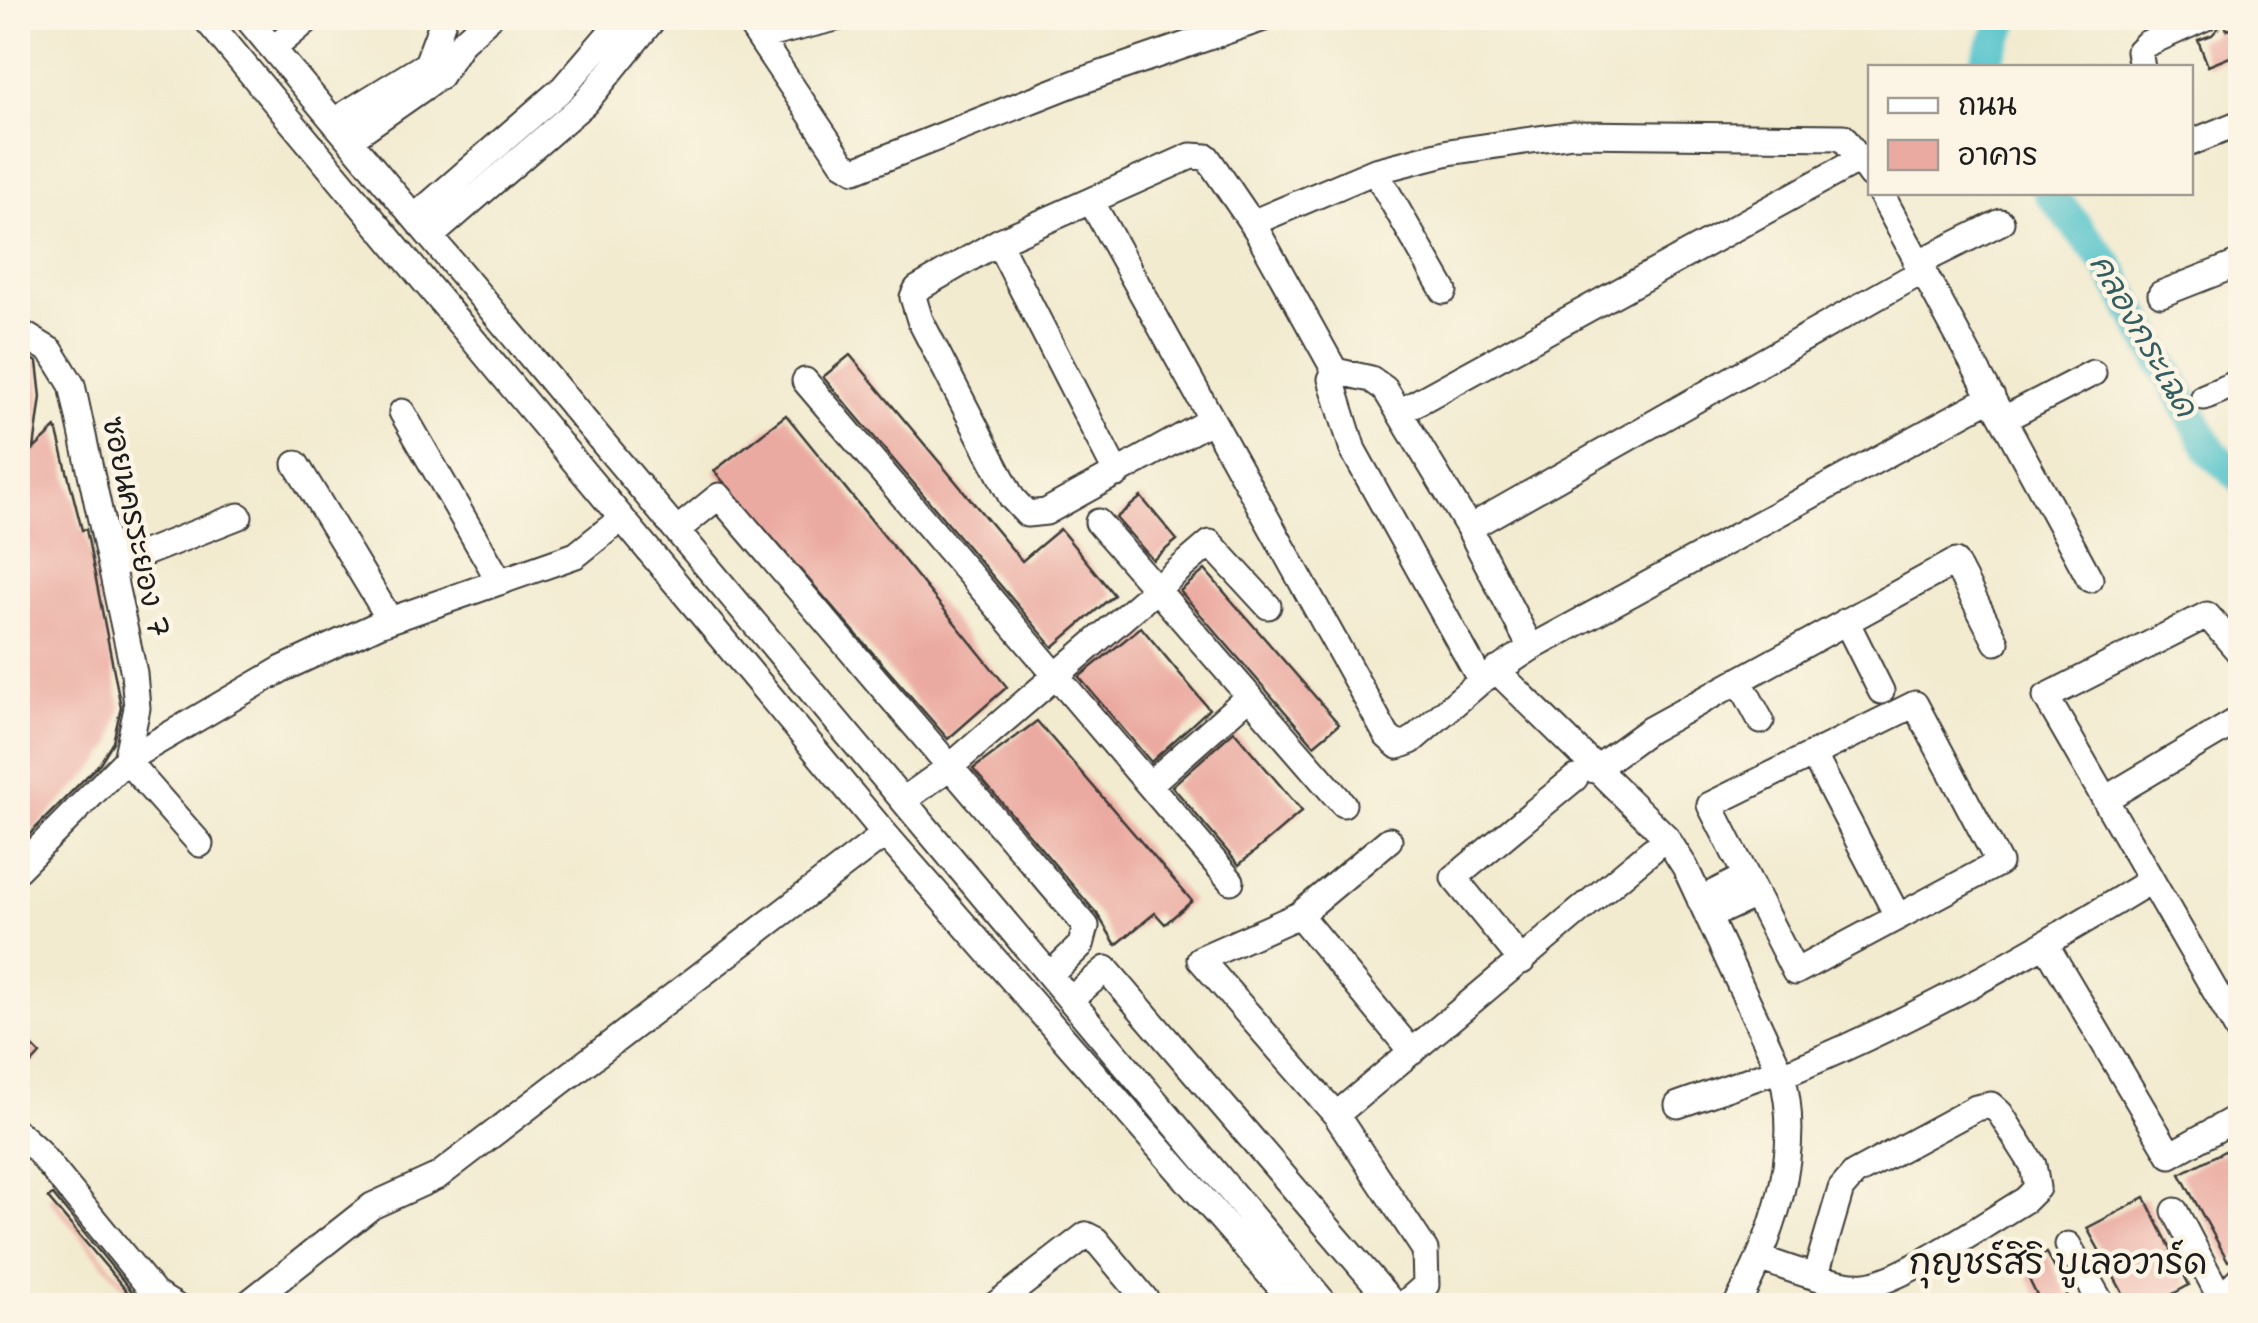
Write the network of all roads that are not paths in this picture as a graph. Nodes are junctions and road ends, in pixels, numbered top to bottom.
1 (205, 18) edge
2 (247, 18) edge
3 (310, 18) edge
4 (489, 18) edge
5 (622, 18) edge
6 (654, 18) edge
7 (836, 18) edge
8 (1264, 18) edge
9 (2204, 18) edge
10 (2164, 25) edge
11 (752, 27) edge
12 (450, 30) edge
13 (273, 49) junction
14 (2142, 65) edge
15 (2240, 122) edge
16 (342, 130) junction
17 (2193, 142) edge
18 (2240, 142) edge
19 (2193, 160) edge
20 (1866, 166) edge
21 (1375, 171) junction
22 (1882, 195) edge
23 (1091, 200) junction
24 (1252, 222) junction
25 (2001, 222) dead end
26 (423, 226) junction
27 (998, 242) junction
28 (2240, 263) edge
29 (1918, 268) junction
30 (1444, 291) dead end
31 (2161, 294) dead end
32 (18, 331) edge
33 (1335, 371) junction
34 (2093, 373) dead end
35 (805, 381) dead end
36 (2240, 382) edge
37 (2204, 397) dead end
38 (1998, 408) junction
39 (402, 412) dead end
40 (1400, 412) junction
41 (1210, 421) junction
42 (296, 464) dead end
43 (1117, 474) junction
44 (239, 516) dead end
45 (621, 519) junction
46 (1098, 522) dead end
47 (1469, 528) junction
48 (677, 530) junction
49 (112, 566) junction
50 (2090, 579) dead end
51 (500, 582) junction
52 (1155, 588) junction
53 (1268, 606) dead end
54 (390, 620) junction
55 (1846, 621) junction
56 (770, 640) junction
57 (1996, 642) dead end
58 (2240, 653) edge
59 (742, 664) junction
60 (1505, 664) junction
61 (1058, 674) junction
62 (1740, 680) junction
63 (1881, 691) dead end
64 (1249, 696) junction
65 (2240, 719) edge
66 (1761, 720) dead end
67 (1813, 754) junction
68 (126, 760) junction
69 (950, 766) junction
70 (1584, 774) junction
71 (1150, 784) junction
72 (2107, 798) junction
73 (904, 800) junction
74 (1343, 804) dead end
75 (885, 834) junction
76 (1389, 840) dead end
77 (200, 844) dead end
78 (1652, 850) dead end
79 (18, 869) edge
80 (1231, 881) dead end
81 (2150, 881) junction
82 (1748, 887) junction
83 (1704, 908) junction
84 (1299, 916) junction
85 (1898, 916) junction
86 (2046, 945) junction
87 (1522, 961) junction
88 (1050, 975) junction
89 (1071, 999) junction
90 (2240, 1034) edge
91 (1412, 1052) junction
92 (1780, 1069) junction
93 (1678, 1105) dead end
94 (1336, 1115) junction
95 (2240, 1116) edge
96 (18, 1133) edge
97 (2175, 1210) dead end
98 (2068, 1245) dead end
99 (1759, 1258) junction
100 (1816, 1274) junction
101 (2240, 1278) edge
102 (157, 1302) edge
103 (2216, 1302) edge
104 (1396, 1303) edge
105 (245, 1306) edge
106 (994, 1306) edge
107 (1151, 1306) edge
108 (1297, 1306) edge
109 (1327, 1306) edge
110 (1736, 1306) edge
111 (2103, 1306) edge

1 - 45 street
2 - 13 street
3 - 13 street
4 - 12 street
5 - 26 street
6 - 26 street
7 - 11 street
8 - 11 street
9 - 10 street
10 - 14 street
12 - 16 street
13 - 16 street
15 - 17 street
16 - 26 street
18 - 19 street
20 - 21 street
20 - 40 street
21 - 24 street
21 - 30 street
22 - 29 street
23 - 24 street
23 - 27 street
23 - 41 street
24 - 33 street
25 - 29 street
26 - 48 street
27 - 43 street
27 - 43 street
28 - 31 street
29 - 38 street
29 - 47 street
32 - 49 street, ซอยนครระยอง 7
33 - 40 street
33 - 60 street
34 - 38 street
35 - 61 street
36 - 37 street
38 - 50 street
38 - 60 street
39 - 51 street
40 - 47 street
41 - 43 street
41 - 60 street
42 - 54 street
44 - 49 street
45 - 51 street
45 - 59 street
46 - 52 street
47 - 60 street
48 - 56 street
48 - 69 street
49 - 68 street, ซอยนครระยอง 7
51 - 54 street
52 - 53 street
52 - 61 street
52 - 64 street
54 - 68 street
55 - 57 street
55 - 62 street
55 - 63 street
56 - 59 street
56 - 73 street
58 - 72 street
59 - 75 street
60 - 70 street
61 - 69 street
61 - 71 street
62 - 66 street
62 - 70 street
64 - 71 street
64 - 74 street
65 - 72 street
67 - 82 street
67 - 85 street
67 - 85 street
68 - 77 street
68 - 79 street
69 - 73 street
69 - 88 street
70 - 83 street
70 - 87 street
71 - 80 street
72 - 81 street
73 - 88 street
75 - 105 street
75 - 108 street
76 - 84 street
78 - 87 street
81 - 86 street
81 - 90 street
82 - 83 street
82 - 85 street
83 - 92 street
84 - 91 street
84 - 94 street
86 - 92 street
86 - 95 street
87 - 91 street
88 - 89 street
89 - 104 street
89 - 109 street
91 - 94 street
92 - 93 street
92 - 99 street
94 - 104 street
96 - 102 street
97 - 103 street
98 - 111 street
99 - 100 street
99 - 110 street
100 - 100 street
101 - 103 street
106 - 107 street

